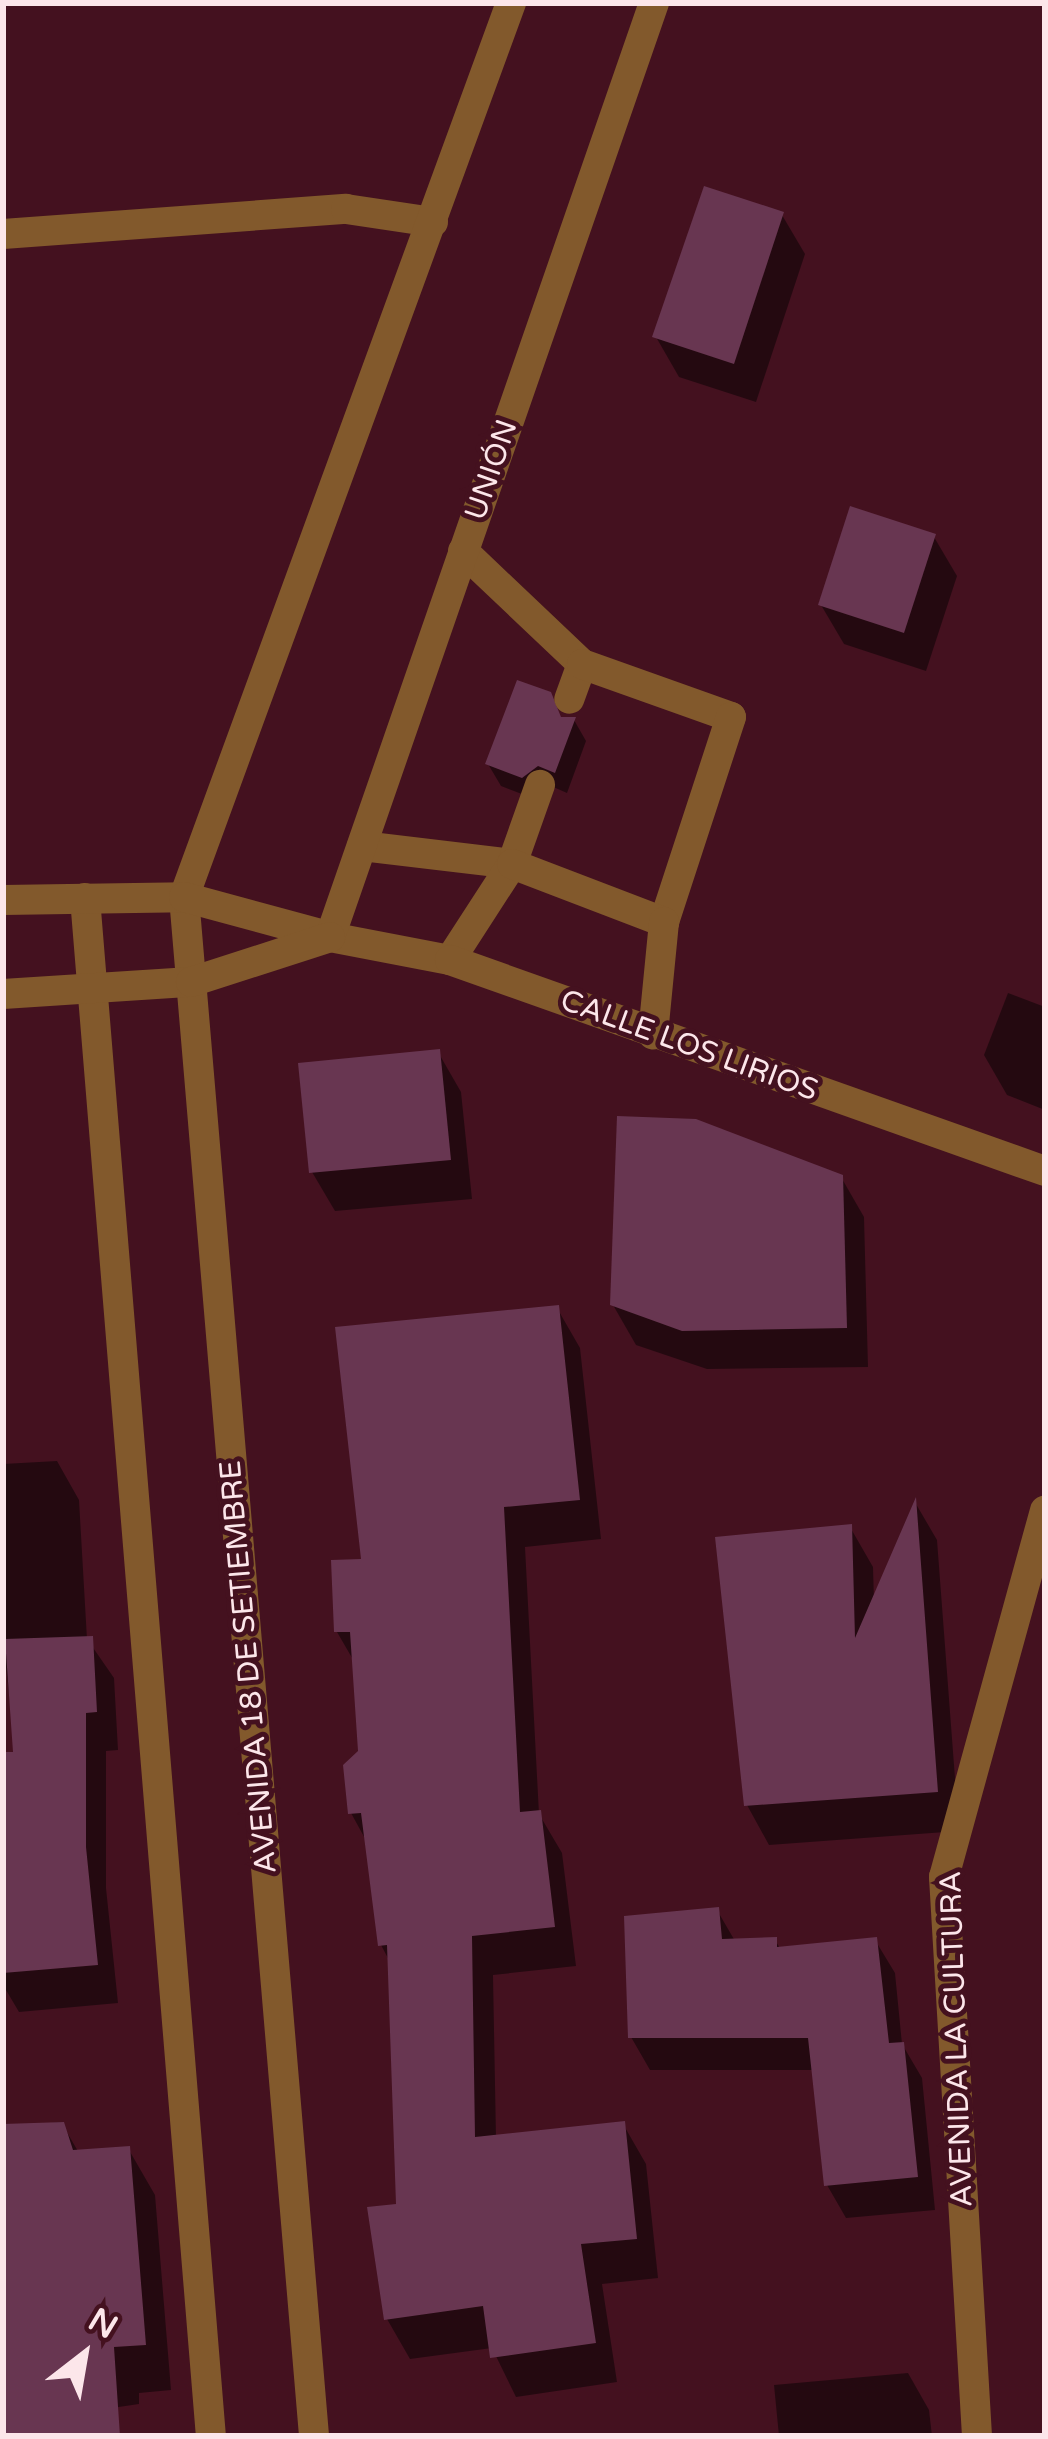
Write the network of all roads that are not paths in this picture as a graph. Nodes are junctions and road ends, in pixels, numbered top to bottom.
1 (511, 3) edge
2 (654, 3) edge
3 (434, 222) junction
4 (3, 234) edge
5 (463, 550) junction
6 (582, 664) junction
7 (569, 699) dead end
8 (540, 785) dead end
9 (362, 845) junction
10 (512, 864) junction
11 (184, 897) junction
12 (85, 898) junction
13 (3, 900) edge
14 (664, 922) junction
15 (330, 937) junction
16 (449, 960) junction
17 (191, 982) junction
18 (91, 990) junction
19 (3, 994) edge
20 (653, 1034) junction
21 (1045, 1171) edge
22 (1045, 1511) edge
23 (212, 2436) edge
24 (314, 2436) edge
25 (977, 2436) edge

1 - 3 street
2 - 5 street, UNIÓN
3 - 4 street
3 - 11 street
5 - 6 street
5 - 9 street, UNIÓN
6 - 7 street
6 - 14 street
8 - 10 street
9 - 10 street
9 - 15 street, UNIÓN
10 - 14 street
10 - 16 street
11 - 12 street, CALLE LOS LIRIOS
11 - 15 street, CALLE LOS LIRIOS
11 - 17 street, AVENIDA 18 DE SETIEMBRE
12 - 13 street, CALLE LOS LIRIOS
12 - 18 street
14 - 20 street
15 - 16 street, CALLE LOS LIRIOS
15 - 17 street
16 - 20 street, CALLE LOS LIRIOS
17 - 18 street
17 - 24 street, AVENIDA 18 DE SETIEMBRE
18 - 19 street
18 - 23 street
20 - 21 street, CALLE LOS LIRIOS
22 - 25 street, AVENIDA LA CULTURA

